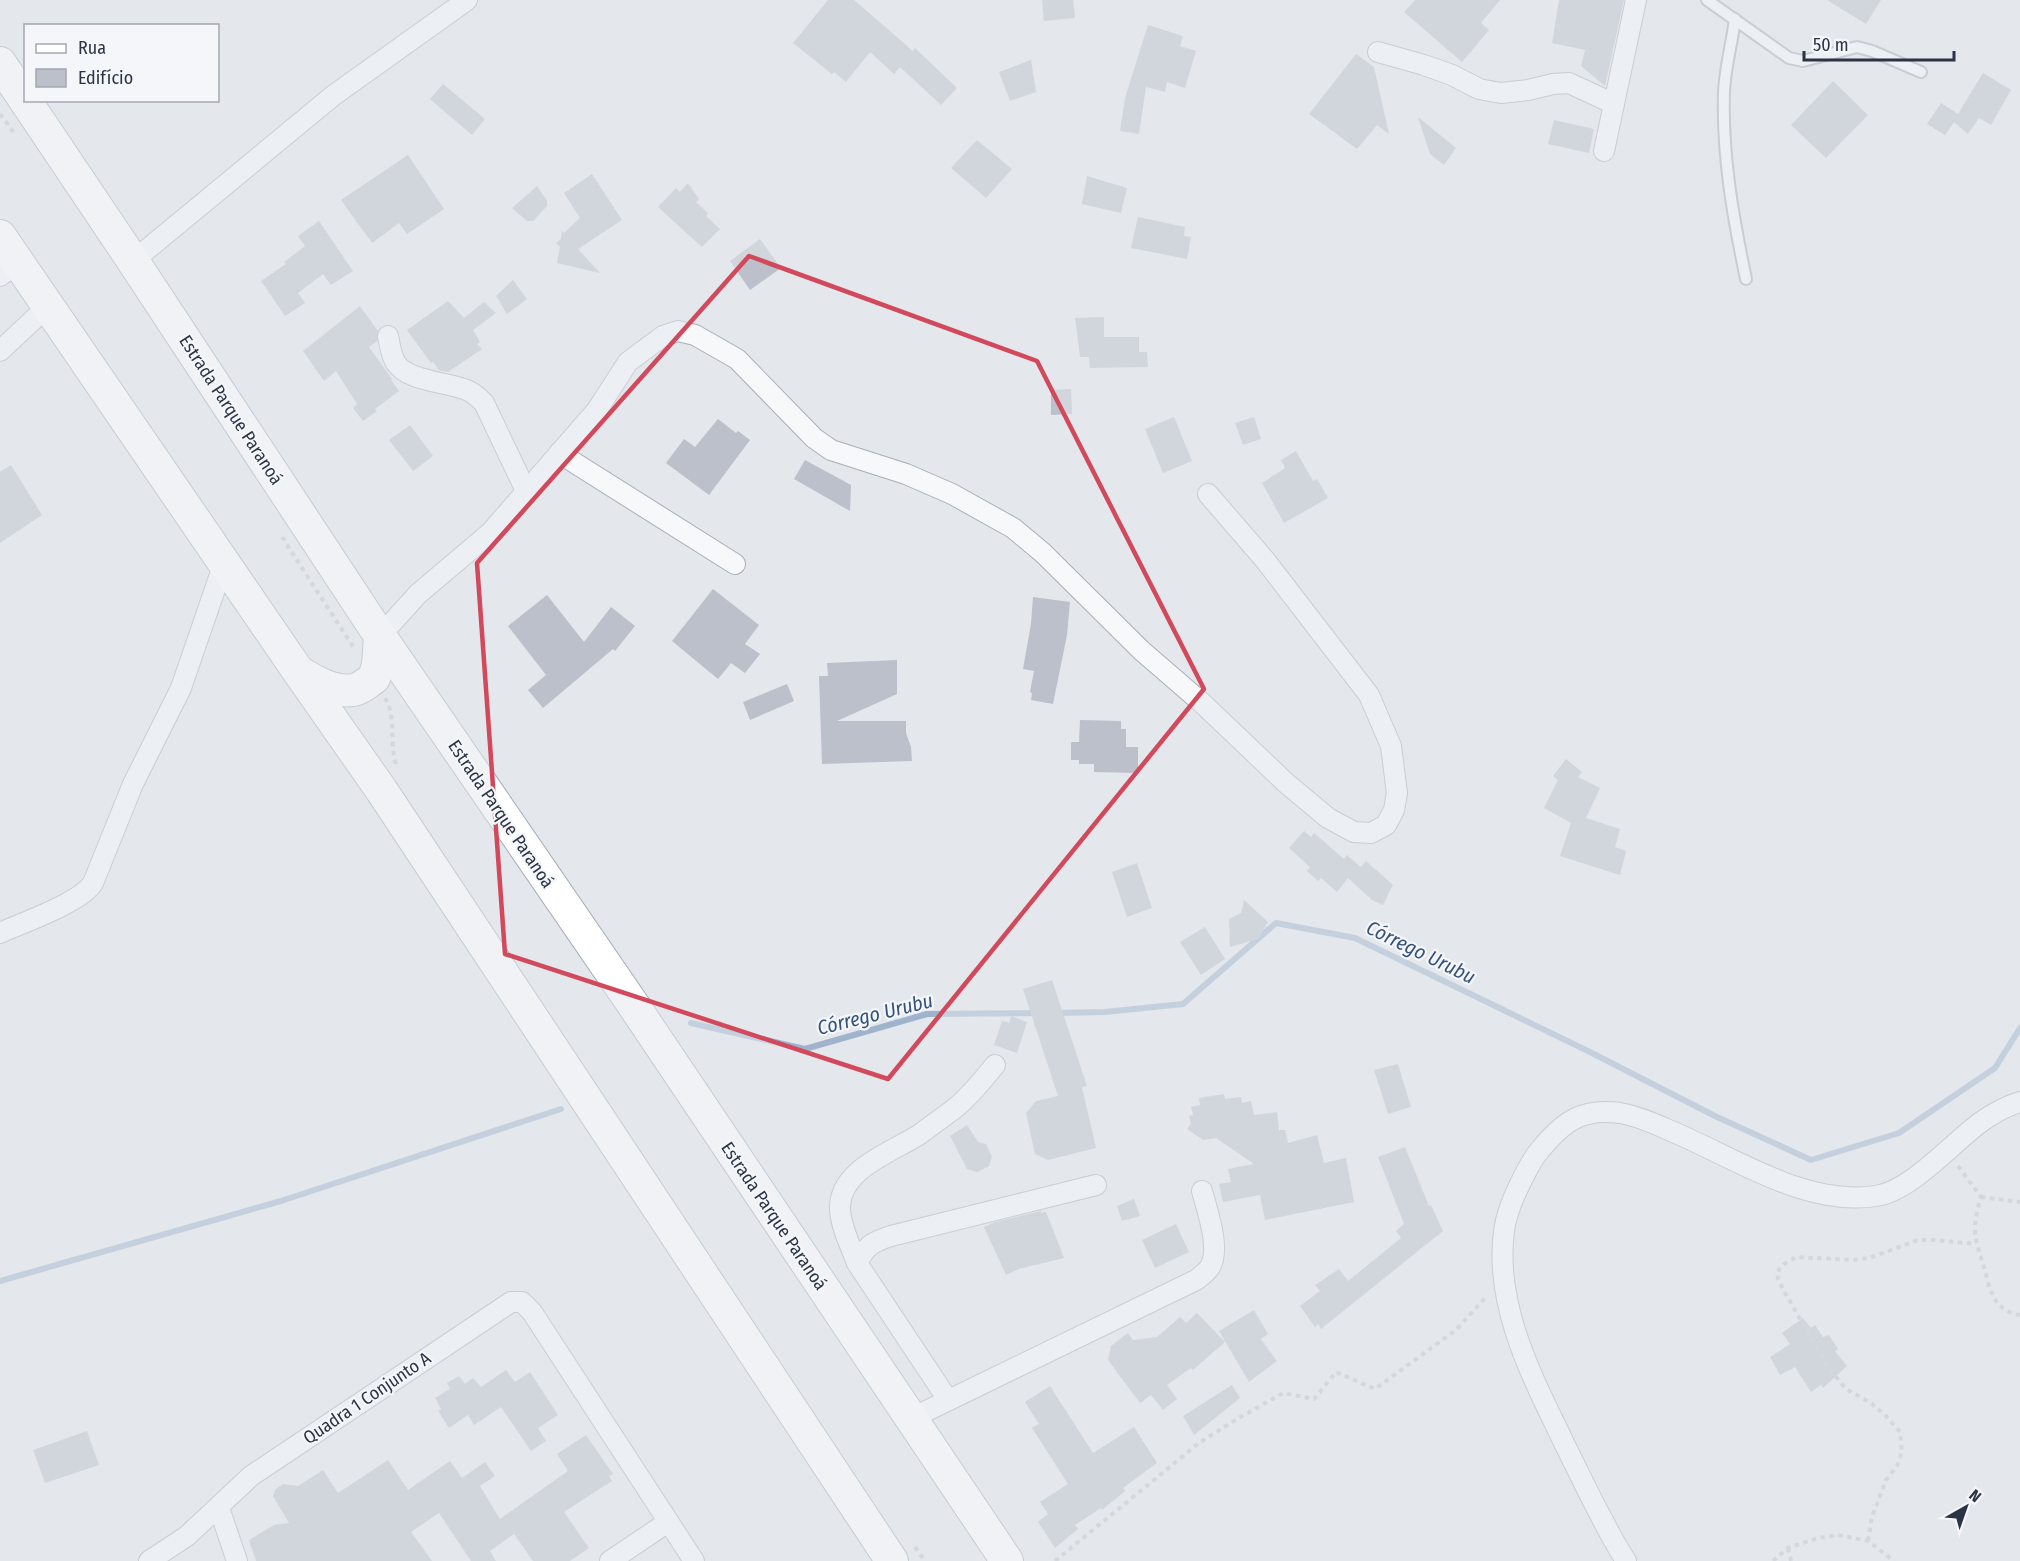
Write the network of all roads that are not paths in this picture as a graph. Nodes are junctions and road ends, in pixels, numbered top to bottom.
1 (467, 0) edge
2 (1636, 0) edge
3 (1707, 0) edge
4 (1736, 19) junction
5 (1378, 52) dead end
6 (0, 63) edge
7 (1920, 72) dead end
8 (24, 99) edge
9 (26, 102) edge
10 (1614, 104) junction
11 (1604, 151) dead end
12 (0, 236) edge
13 (133, 261) junction
14 (9, 269) edge
15 (1746, 279) dead end
16 (48, 306) junction
17 (388, 336) dead end
18 (0, 351) edge
19 (559, 453) junction
20 (526, 491) junction
21 (1208, 494) dead end
22 (224, 563) junction
23 (735, 564) dead end
24 (380, 636) junction
25 (298, 671) junction
26 (0, 933) edge
27 (995, 1065) dead end
28 (2020, 1102) edge
29 (1096, 1185) dead end
30 (1202, 1191) dead end
31 (857, 1263) junction
32 (948, 1400) junction
33 (912, 1418) junction
34 (219, 1508) junction
35 (668, 1522) junction
36 (149, 1561) edge
37 (237, 1561) edge
38 (610, 1561) edge
39 (694, 1561) edge
40 (892, 1561) edge
41 (1007, 1561) edge
42 (1626, 1561) edge

1 - 13 street
2 - 10 street
3 - 4 lane
4 - 7 lane
4 - 15 lane
5 - 10 street
6 - 8 main road, Estrada Parque Paranoá
9 - 13 main road, Estrada Parque Paranoá
10 - 11 street
12 - 14 main road
13 - 24 main road, Estrada Parque Paranoá
14 - 16 main road
16 - 18 street
16 - 22 main road
17 - 20 street
19 - 20 street
19 - 21 street
19 - 23 street
20 - 24 street
22 - 25 main road
22 - 26 street
24 - 25 main road
24 - 33 main road, Estrada Parque Paranoá
25 - 40 main road
27 - 31 street
28 - 42 street
29 - 31 street
30 - 32 street
31 - 32 street
32 - 33 street
33 - 41 main road, Estrada Parque Paranoá
34 - 35 street, Quadra 1 Conjunto A
34 - 36 street, Quadra 1 Conjunto A
34 - 37 street
35 - 38 street
35 - 39 street

